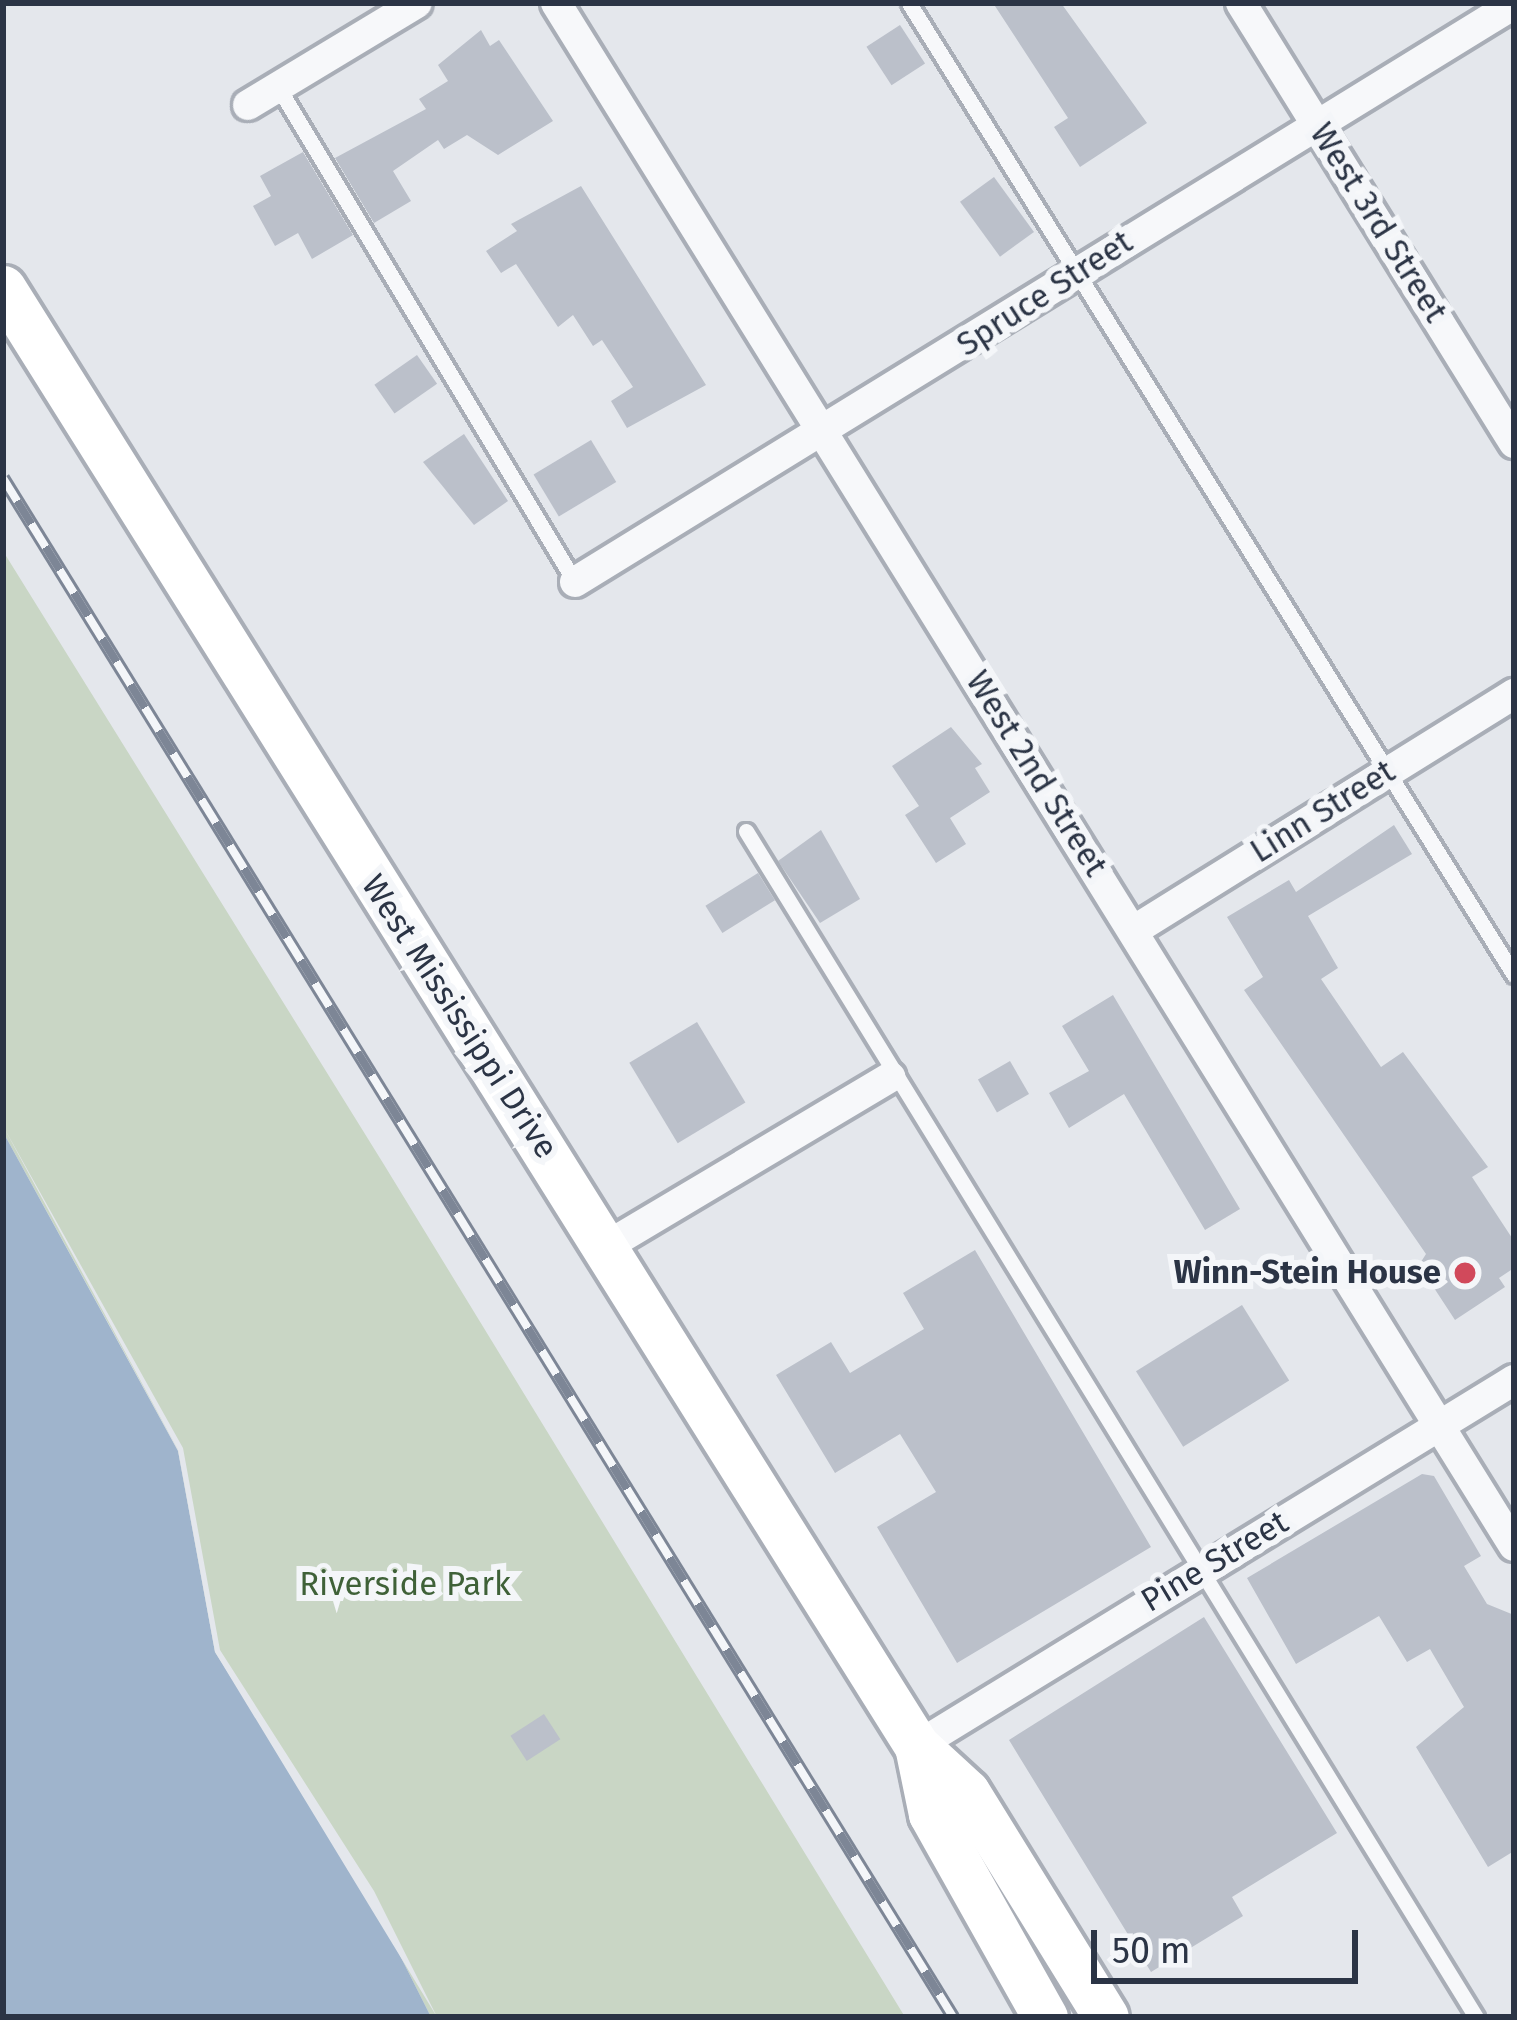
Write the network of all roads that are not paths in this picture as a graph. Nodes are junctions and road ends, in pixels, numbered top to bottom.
1 (417, 3) edge
2 (556, 3) edge
3 (909, 3) edge
4 (1241, 3) edge
5 (1514, 4) edge
6 (278, 87) junction
7 (248, 105) dead end
8 (1318, 129) junction
9 (1076, 273) junction
10 (3, 288) edge
11 (822, 434) junction
12 (1514, 443) edge
13 (574, 582) joint
14 (1514, 694) edge
15 (1388, 771) junction
16 (746, 831) dead end
17 (1133, 931) junction
18 (1514, 976) edge
19 (891, 1077) junction
20 (607, 1246) junction
21 (1514, 1380) edge
22 (1439, 1426) junction
23 (1514, 1546) edge
24 (1196, 1574) junction
25 (917, 1746) junction
26 (1045, 2017) edge
27 (1106, 2017) edge
28 (1476, 2017) edge

1 - 6 street
2 - 11 street, West 2nd Street
3 - 9 lane
4 - 8 street, West 3rd Street
5 - 8 street, Spruce Street
6 - 7 street
6 - 13 lane
8 - 9 street, Spruce Street
8 - 12 street, West 3rd Street
9 - 11 street, Spruce Street
9 - 15 lane
10 - 20 main road, West Mississippi Drive
11 - 13 street, Spruce Street
11 - 17 street, West 2nd Street
14 - 15 street, Linn Street
15 - 17 street, Linn Street
15 - 18 lane
16 - 19 lane
17 - 22 street, West 2nd Street
19 - 20 street
19 - 24 lane
20 - 25 main road, West Mississippi Drive
21 - 22 street, Pine Street
22 - 23 street, West 2nd Street
22 - 24 street, Pine Street
24 - 25 street, Pine Street
24 - 28 lane
25 - 26 main road
25 - 27 main road

